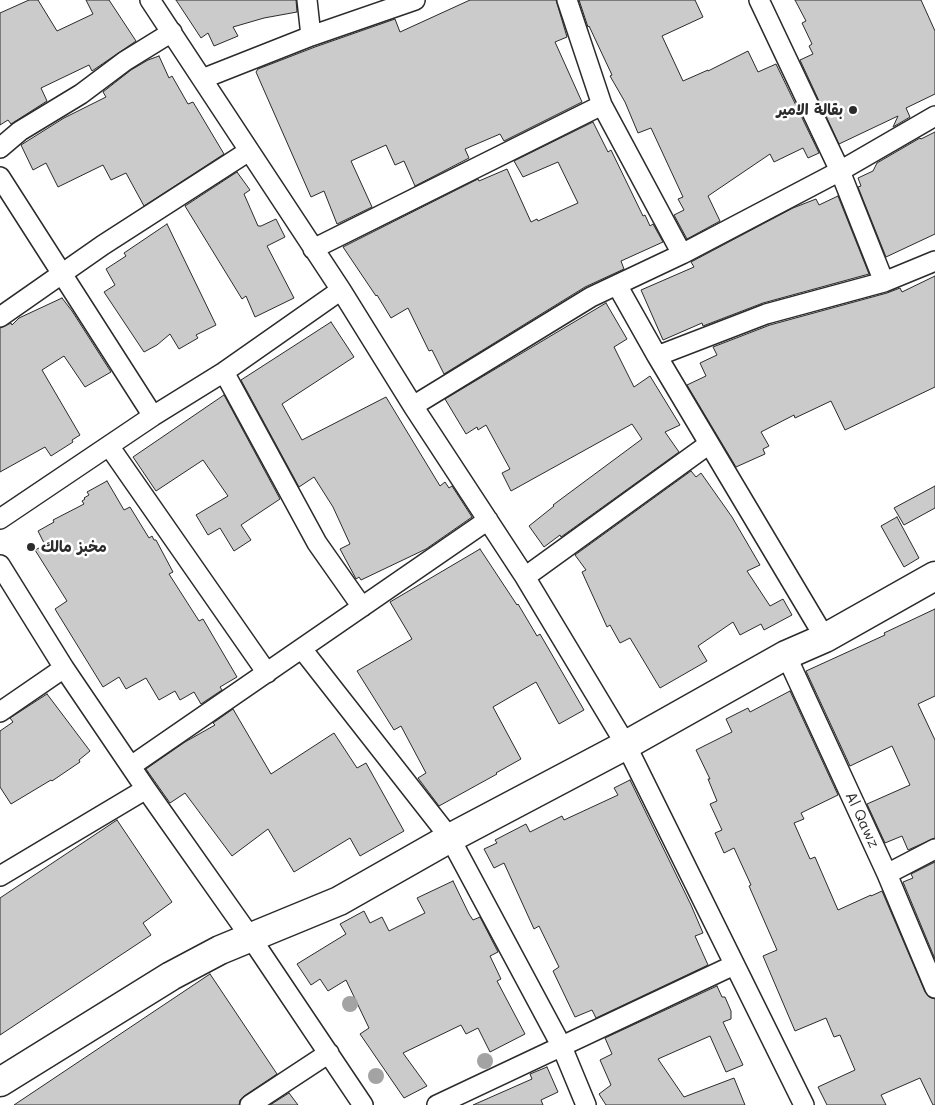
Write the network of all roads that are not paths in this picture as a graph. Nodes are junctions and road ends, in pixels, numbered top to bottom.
1 (150, 0) edge
2 (307, 0) edge
3 (415, 0) edge
4 (567, 0) edge
5 (759, 0) edge
6 (172, 32) junction
7 (312, 36) junction
8 (202, 79) junction
9 (602, 105) junction
10 (935, 116) edge
11 (0, 148) edge
12 (249, 151) junction
13 (840, 171) junction
14 (0, 177) edge
15 (313, 249) junction
16 (682, 254) junction
17 (935, 261) edge
18 (63, 274) junction
19 (884, 282) junction
20 (617, 285) junction
21 (342, 290) junction
22 (0, 317) edge
23 (657, 356) junction
24 (224, 372) junction
25 (413, 406) junction
26 (153, 416) junction
27 (709, 444) junction
28 (109, 446) junction
29 (0, 519) edge
30 (488, 520) junction
31 (0, 565) edge
32 (935, 576) edge
33 (525, 577) junction
34 (362, 607) junction
35 (825, 638) junction
36 (302, 649) junction
37 (786, 655) junction
38 (64, 668) junction
39 (267, 673) junction
40 (0, 712) edge
41 (626, 745) junction
42 (131, 766) junction
43 (146, 789) junction
44 (450, 838) junction
45 (935, 849) edge
46 (887, 874) junction
47 (0, 876) edge
48 (251, 938) junction
49 (734, 965) junction
50 (935, 988) edge
51 (562, 1047) junction
52 (329, 1052) junction
53 (0, 1082) edge
54 (250, 1105) edge
55 (364, 1105) edge
56 (437, 1105) edge
57 (586, 1105) edge
58 (804, 1105) edge

1 - 6 street
2 - 7 street
3 - 7 street
4 - 9 street
5 - 13 street
6 - 8 street
6 - 11 street
7 - 8 street
8 - 12 street
9 - 15 street
9 - 16 street
10 - 13 street
12 - 15 street
12 - 18 street
13 - 16 street
13 - 19 street
14 - 18 street
15 - 21 street
16 - 20 street
17 - 19 street
18 - 22 street
18 - 26 street
19 - 23 street
20 - 23 street
20 - 25 street
21 - 24 street
21 - 25 street
23 - 27 street
24 - 26 street
24 - 34 street
25 - 30 street
26 - 28 street
27 - 33 street
27 - 35 street
28 - 29 street
28 - 39 street
30 - 33 street
30 - 34 street
31 - 38 street
32 - 35 street
33 - 41 street
34 - 36 street
35 - 37 street
36 - 39 street
36 - 44 street
37 - 41 street
37 - 46 street, Al Qawz
38 - 40 street
38 - 42 street
39 - 42 street
41 - 44 street
41 - 49 street
42 - 43 street
43 - 47 street
43 - 48 street
44 - 48 street
44 - 51 street
45 - 46 street
46 - 50 street, Al Qawz
48 - 52 street
48 - 53 street
49 - 51 street
49 - 58 street
51 - 56 street
51 - 57 street
52 - 54 street
52 - 55 street

